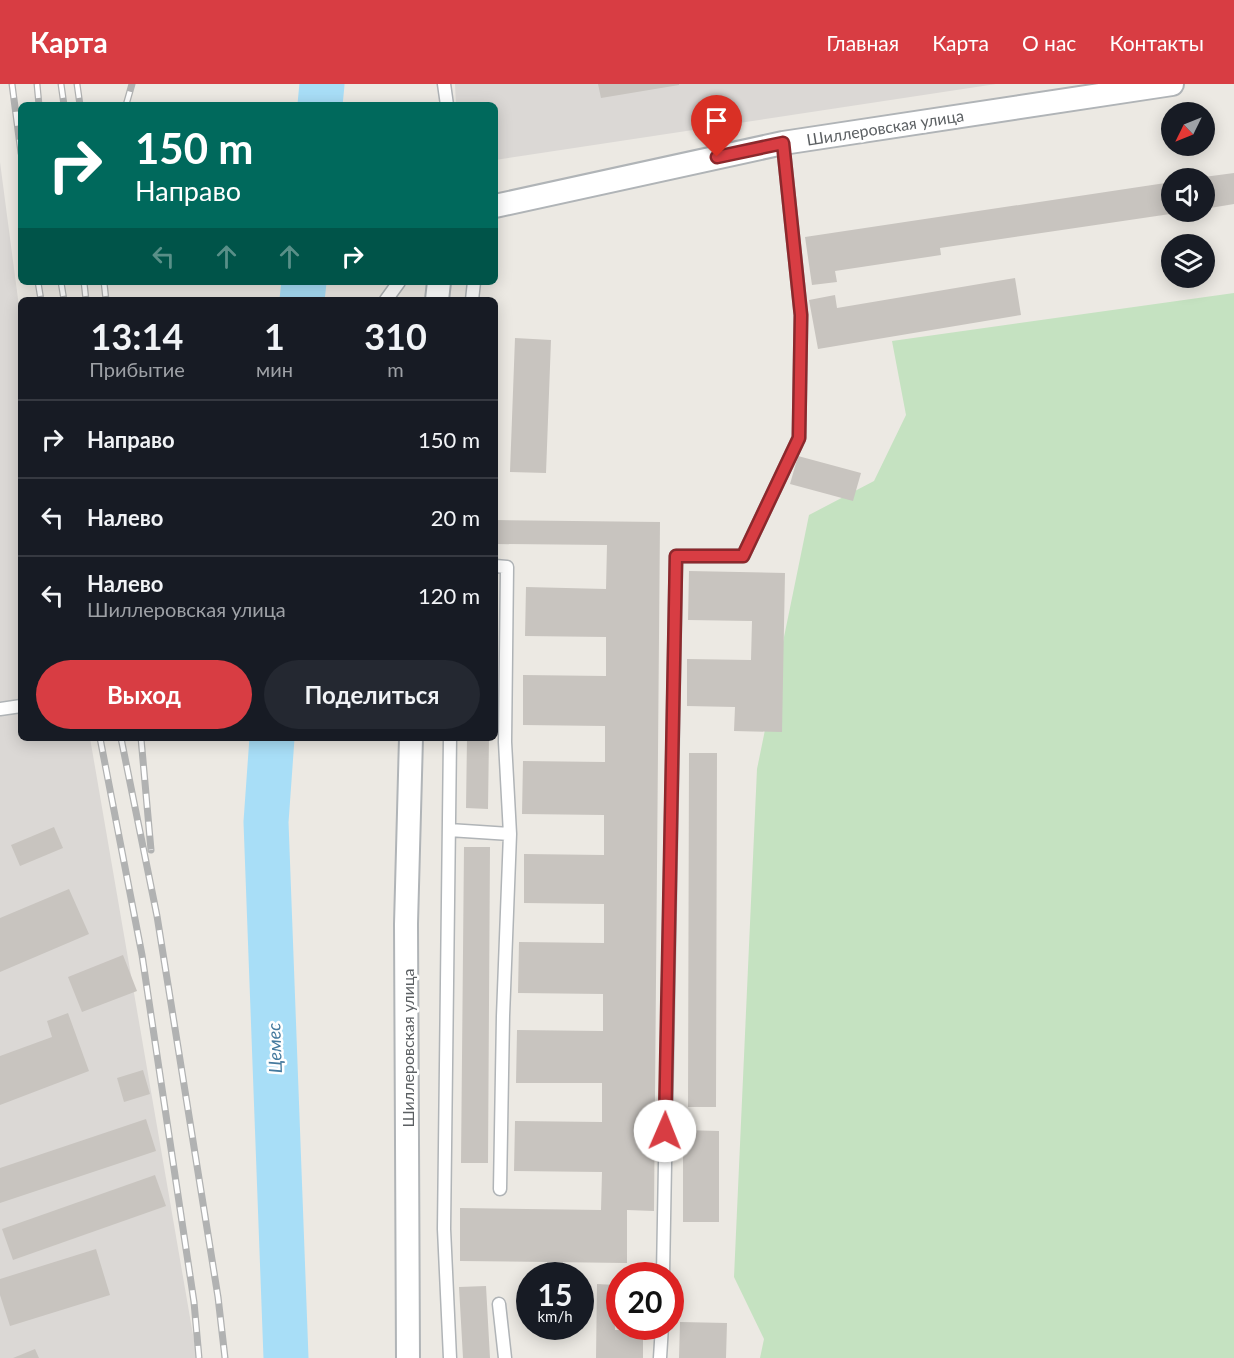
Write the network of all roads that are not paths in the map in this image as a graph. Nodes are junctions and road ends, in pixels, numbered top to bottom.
1 (444, 84) edge
2 (1172, 84) edge
3 (447, 102) edge
4 (783, 143) junction
5 (498, 205) edge
6 (498, 566) edge
7 (18, 706) edge
8 (0, 709) edge
9 (411, 741) edge
10 (450, 741) edge
11 (449, 830) junction
12 (510, 834) junction
13 (500, 1189) dead end
14 (663, 1262) edge
15 (499, 1304) dead end
16 (661, 1340) edge
17 (408, 1358) edge
18 (450, 1358) edge
19 (505, 1358) edge
20 (660, 1358) edge

1 - 3 lane
2 - 4 street, Шиллеровская улица
4 - 5 street, Шиллеровская улица
4 - 14 lane
6 - 12 lane
7 - 8 lane
9 - 17 street, Шиллеровская улица
10 - 11 lane
11 - 12 lane
11 - 18 lane
12 - 13 lane
15 - 19 lane
16 - 20 lane

